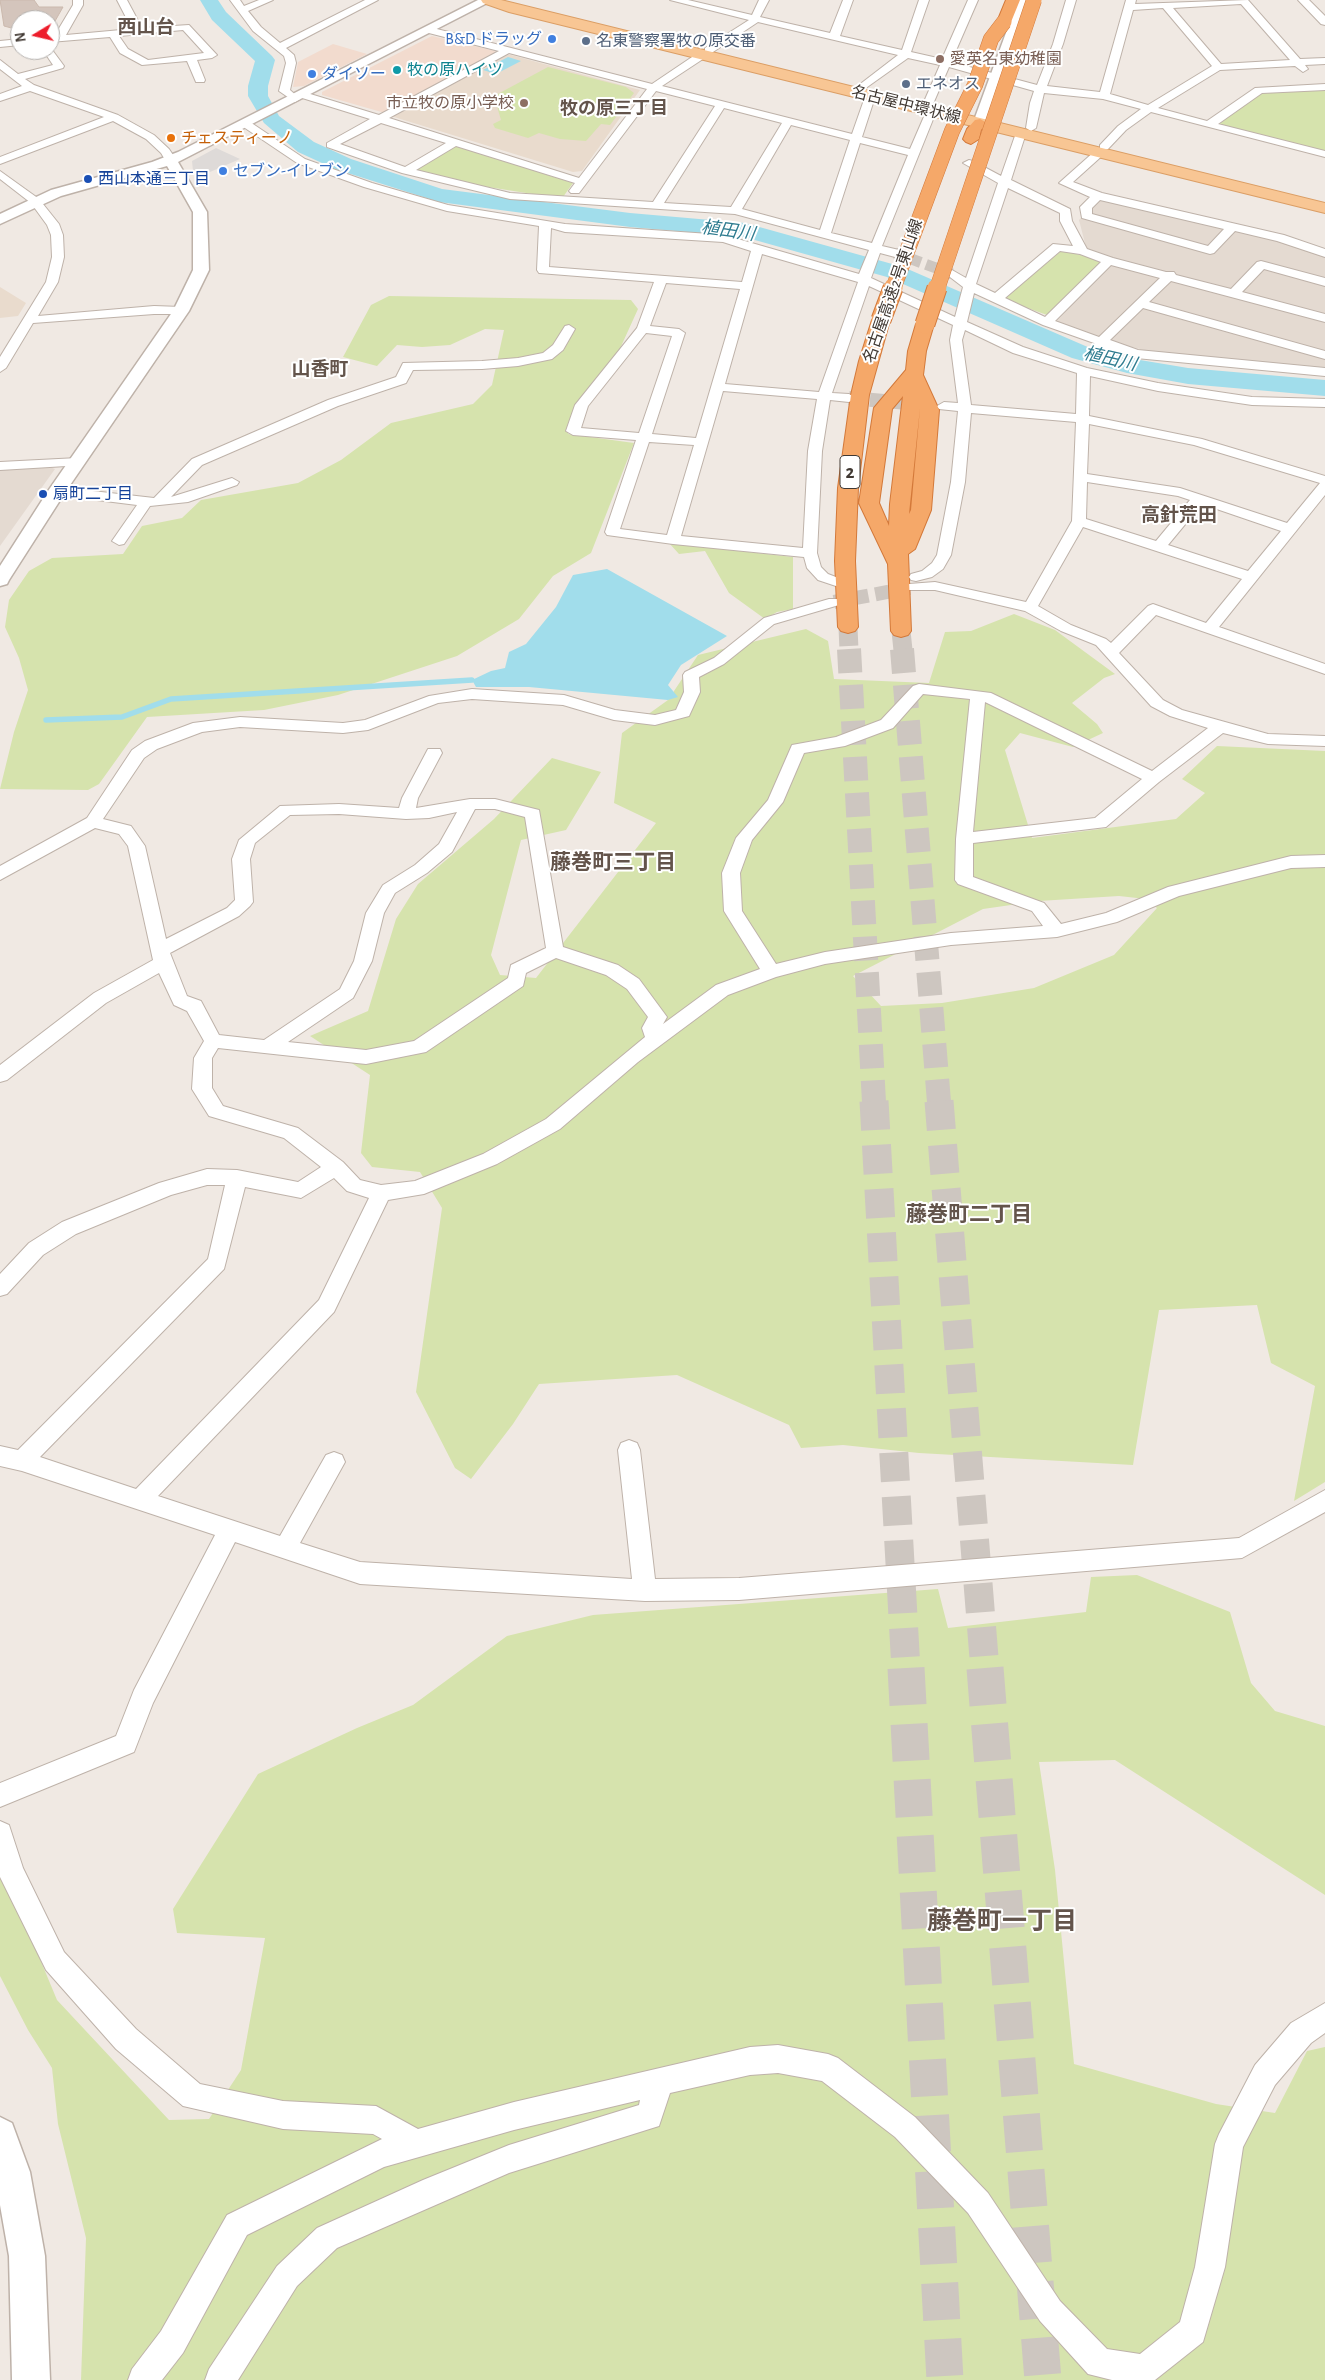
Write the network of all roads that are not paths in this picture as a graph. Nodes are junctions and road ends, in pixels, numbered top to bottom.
1 (78, 0) edge
2 (122, 0) edge
3 (235, 0) edge
4 (268, 0) edge
5 (373, 0) edge
6 (488, 0) edge
7 (675, 0) edge
8 (764, 0) edge
9 (848, 0) edge
10 (924, 0) edge
11 (973, 0) edge
12 (1003, 0) edge
13 (1011, 0) edge
14 (1024, 0) edge
15 (1034, 0) edge
16 (1046, 0) edge
17 (1071, 0) edge
18 (1243, 0) edge
19 (1303, 0) edge
20 (1130, 4) edge
21 (1166, 5) junction
22 (242, 10) junction
23 (756, 18) junction
24 (1005, 18) junction
25 (1325, 22) edge
26 (429, 30) junction
27 (60, 32) edge
28 (139, 32) junction
29 (113, 34) junction
30 (834, 37) junction
31 (60, 39) edge
32 (280, 47) junction
33 (508, 50) junction
34 (705, 52) junction
35 (905, 55) junction
36 (191, 58) junction
37 (55, 60) edge
38 (1325, 61) edge
39 (0, 63) edge
40 (1298, 63) junction
41 (945, 64) junction
42 (1218, 67) junction
43 (17, 78) junction
44 (979, 79) junction
45 (200, 80) dead end
46 (1001, 83) junction
47 (30, 87) junction
48 (654, 87) junction
49 (1322, 87) edge
50 (1041, 89) junction
51 (867, 92) junction
52 (1104, 96) junction
53 (299, 97) junction
54 (0, 98) edge
55 (720, 104) junction
56 (929, 108) junction
57 (1150, 108) junction
58 (114, 117) junction
59 (381, 118) junction
60 (975, 118) junction
61 (788, 122) junction
62 (247, 123) junction
63 (1209, 125) junction
64 (1026, 131) junction
65 (966, 138) junction
66 (857, 139) junction
67 (455, 142) junction
68 (1101, 150) junction
69 (913, 153) junction
70 (1325, 154) edge
71 (0, 161) edge
72 (171, 161) junction
73 (969, 163) dead end
74 (406, 171) junction
75 (0, 174) edge
76 (1003, 180) junction
77 (582, 182) junction
78 (952, 194) dead end
79 (1098, 196) junction
80 (1325, 200) edge
81 (35, 201) junction
82 (567, 202) junction
83 (656, 207) junction
84 (1325, 208) edge
85 (735, 212) junction
86 (0, 220) edge
87 (545, 223) junction
88 (1232, 227) junction
89 (824, 235) junction
90 (758, 248) junction
91 (875, 251) junction
92 (1082, 251) junction
93 (895, 253) tunnel mouth
94 (1325, 253) edge
95 (1110, 261) junction
96 (952, 274) tunnel mouth
97 (1170, 276) junction
98 (865, 277) junction
99 (661, 279) junction
100 (1325, 282) edge
101 (747, 286) junction
102 (920, 286) dead end
103 (968, 289) junction
104 (1234, 293) junction
105 (997, 298) junction
106 (1142, 304) junction
107 (181, 310) junction
108 (1325, 318) edge
109 (30, 320) junction
110 (894, 321) junction
111 (960, 321) junction
112 (1047, 322) junction
113 (569, 329) dead end
114 (643, 330) junction
115 (1100, 343) junction
116 (917, 351) junction
117 (1325, 355) edge
118 (0, 368) edge
119 (1084, 371) junction
120 (914, 372) junction
121 (1325, 372) edge
122 (718, 387) junction
123 (824, 396) junction
124 (855, 397) junction
125 (1325, 403) edge
126 (944, 406) tunnel mouth
127 (965, 408) junction
128 (1082, 419) junction
129 (644, 437) junction
130 (700, 442) junction
131 (78, 462) junction
132 (0, 466) edge
133 (1080, 477) junction
134 (1325, 480) edge
135 (232, 482) dead end
136 (1325, 486) edge
137 (57, 491) junction
138 (1199, 498) junction
139 (151, 503) junction
140 (1079, 521) junction
141 (1291, 529) junction
142 (673, 540) junction
143 (119, 541) dead end
144 (1159, 547) junction
145 (810, 553) junction
146 (898, 566) junction
147 (1251, 577) junction
148 (0, 580) edge
149 (836, 582) tunnel mouth
150 (834, 602) tunnel mouth
151 (1030, 608) junction
152 (848, 627) tunnel mouth
153 (1210, 628) junction
154 (901, 632) tunnel mouth
155 (1325, 649) edge
156 (1111, 652) junction
157 (1319, 666) edge
158 (978, 696) junction
159 (1220, 728) junction
160 (1325, 741) edge
161 (434, 753) dead end
162 (1153, 778) junction
163 (470, 804) junction
164 (406, 814) junction
165 (93, 822) junction
166 (964, 839) junction
167 (1325, 861) edge
168 (0, 874) edge
169 (1057, 931) junction
170 (555, 951) junction
171 (162, 956) junction
172 (771, 972) junction
173 (655, 1038) junction
174 (212, 1041) junction
175 (267, 1047) junction
176 (0, 1075) edge
177 (336, 1167) junction
178 (237, 1178) junction
179 (381, 1193) junction
180 (0, 1288) edge
181 (629, 1450) dead end
182 (11, 1459) edge
183 (334, 1462) dead end
184 (140, 1500) junction
185 (1325, 1500) edge
186 (230, 1530) junction
187 (285, 1548) junction
188 (645, 1590) junction
189 (0, 1795) edge
190 (0, 1834) edge
191 (1325, 2017) edge
192 (660, 2082) junction
193 (0, 2135) edge
194 (417, 2144) junction
195 (31, 2376) edge
196 (144, 2380) edge
197 (220, 2380) edge

1 - 27 street
2 - 28 street
3 - 22 street
4 - 22 street
5 - 32 street
6 - 26 street
6 - 34 main road, 名古屋中環状線
7 - 23 street
8 - 23 street
9 - 30 street
10 - 35 street
11 - 41 street
12 - 24 highway
13 - 24 highway, 名古屋高速2号東山線
13 - 44 street
14 - 46 street
15 - 46 highway, bridge
16 - 46 highway
17 - 50 street
18 - 21 street
18 - 40 street
19 - 25 street
20 - 21 street
20 - 52 street
21 - 42 street
22 - 32 street
23 - 30 street
23 - 34 street
24 - 44 highway, 名古屋高速2号東山線, bridge
24 - 44 highway
26 - 33 street
26 - 53 street
28 - 29 street
28 - 36 street
29 - 31 street
29 - 36 street
30 - 35 street
32 - 53 street
33 - 48 street
33 - 59 street
34 - 48 street
34 - 51 main road, 名古屋中環状線
35 - 41 street
35 - 51 street
36 - 45 street
37 - 43 street
38 - 40 street
39 - 43 street
40 - 42 street
40 - 49 street
41 - 44 street
41 - 56 street
42 - 57 street
43 - 47 street
44 - 46 street
44 - 60 street
44 - 110 highway, 名古屋高速2号東山線 / 2, bridge
46 - 50 street
46 - 60 street
46 - 116 highway, bridge
47 - 54 street
47 - 58 street
48 - 55 street
48 - 77 street
49 - 63 street
50 - 52 street
50 - 64 street
51 - 56 main road, 名古屋中環状線
51 - 66 street
52 - 57 street
53 - 59 street
53 - 62 street
55 - 61 street
55 - 83 street
56 - 60 main road, 名古屋中環状線
56 - 69 street
57 - 63 street
57 - 68 street
58 - 71 street
58 - 72 street
59 - 67 street
59 - 74 street
60 - 64 main road, 名古屋中環状線
60 - 65 highway
61 - 66 street
61 - 85 street
62 - 72 street
62 - 87 street
63 - 70 street
64 - 68 main road, 名古屋中環状線
64 - 76 street
65 - 78 highway
65 - 110 highway
66 - 69 street
66 - 89 street
67 - 74 street
67 - 77 street
68 - 79 street
68 - 80 main road, 名古屋中環状線
68 - 84 main road, 名古屋中環状線
69 - 91 street
72 - 81 street
72 - 107 street
73 - 76 street
74 - 82 street
75 - 81 street
76 - 92 street
76 - 103 street
77 - 82 street
79 - 88 street
79 - 88 street
81 - 86 street
81 - 109 street
82 - 83 street
83 - 85 street
85 - 89 street
87 - 90 street
87 - 99 street
88 - 94 street
89 - 91 street
90 - 98 street
90 - 101 street
91 - 93 street
91 - 98 street
92 - 95 street
92 - 105 street
95 - 97 street
95 - 112 street
96 - 103 street
97 - 104 street
97 - 106 street
98 - 111 street
98 - 123 street
99 - 101 street
99 - 114 street
100 - 104 street
101 - 122 street
102 - 110 highway
103 - 105 street
103 - 111 street
104 - 108 street
105 - 112 street
106 - 115 street
106 - 117 street
107 - 109 street
107 - 131 street
109 - 118 street
110 - 116 highway
110 - 124 highway, 名古屋高速2号東山線 / 2
111 - 119 street
111 - 127 street
112 - 115 street
113 - 139 street
114 - 129 street
114 - 129 street
115 - 121 street
116 - 120 highway
119 - 125 street
119 - 128 street
120 - 146 highway
120 - 146 highway
122 - 123 street
122 - 130 street
123 - 124 street
123 - 145 street
124 - 152 highway, 名古屋高速2号東山線 / 2
126 - 127 street
127 - 128 street
127 - 151 street
128 - 133 street
128 - 134 street
129 - 130 street
129 - 142 street
130 - 142 street
131 - 132 street
131 - 137 street
133 - 138 street
133 - 140 street
135 - 139 street
136 - 141 street
137 - 139 street
137 - 148 street
138 - 141 street
138 - 144 street
139 - 143 street
140 - 144 street
140 - 151 street
141 - 147 street
142 - 145 street
144 - 147 street
145 - 149 street
146 - 154 highway
147 - 153 street
150 - 165 street
151 - 156 street
153 - 156 street
153 - 157 street
155 - 157 street
156 - 159 street
158 - 162 street
158 - 166 street
158 - 172 street
159 - 160 street
159 - 162 street
161 - 164 street
162 - 166 street
163 - 164 street
163 - 170 street
163 - 175 street
164 - 171 street
165 - 168 street
165 - 171 street
166 - 169 street
167 - 169 street
169 - 172 street
170 - 173 street
170 - 175 street
171 - 174 street
171 - 176 street
172 - 173 street
173 - 179 street
174 - 175 street
174 - 177 street
177 - 178 street
177 - 179 street
178 - 180 street
178 - 182 street
179 - 184 street
181 - 188 street
182 - 184 street
183 - 187 street
184 - 186 street
185 - 188 street
186 - 187 street
186 - 189 street
187 - 188 street
190 - 194 street
191 - 192 street
192 - 194 street
192 - 197 street
193 - 195 street
194 - 196 street

